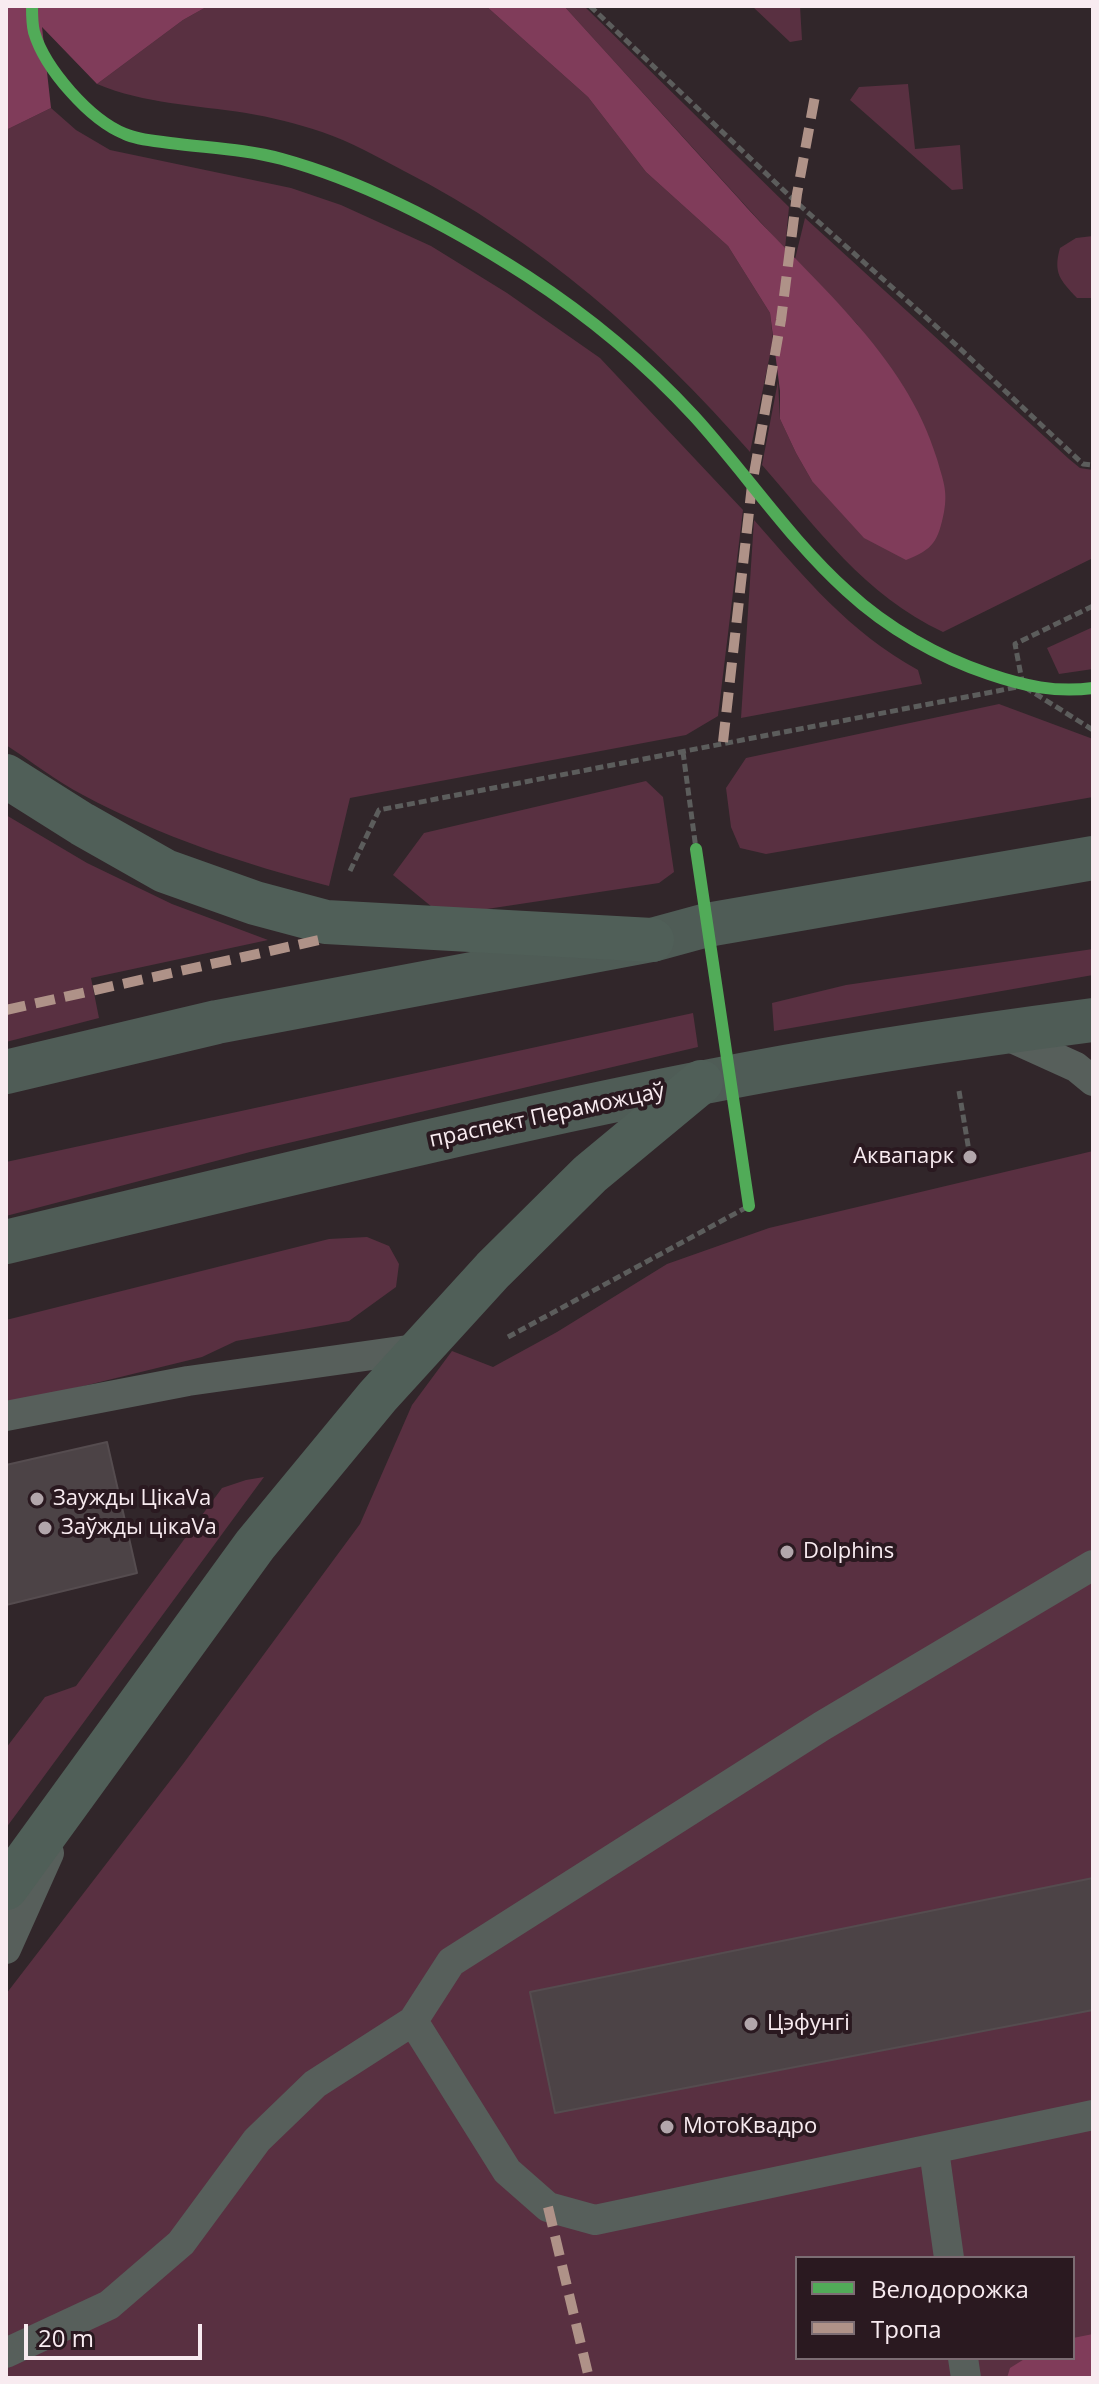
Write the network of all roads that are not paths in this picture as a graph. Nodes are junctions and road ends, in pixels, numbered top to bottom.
1 (6, 776) edge
2 (1093, 858) edge
3 (652, 940) junction
4 (1093, 1020) edge
5 (999, 1032) junction
6 (6, 1072) edge
7 (1093, 1081) edge
8 (701, 1082) junction
9 (6, 1242) edge
10 (422, 1348) junction
11 (6, 1416) edge
12 (1093, 1565) edge
13 (75, 1793) junction
14 (6, 1888) edge
15 (6, 1949) edge
16 (413, 2021) junction
17 (1093, 2115) edge
18 (934, 2150) junction
19 (949, 2256) edge
20 (6, 2353) edge

1 - 3 highway
2 - 3 main road
3 - 6 main road
4 - 5 main road, праспект Пераможцаў
5 - 7 lane
5 - 8 main road, праспект Пераможцаў
8 - 9 main road, праспект Пераможцаў
8 - 10 highway
10 - 11 lane
10 - 13 highway
12 - 16 lane
13 - 14 highway
13 - 15 lane
16 - 18 lane
16 - 20 lane
17 - 18 lane
18 - 19 lane

